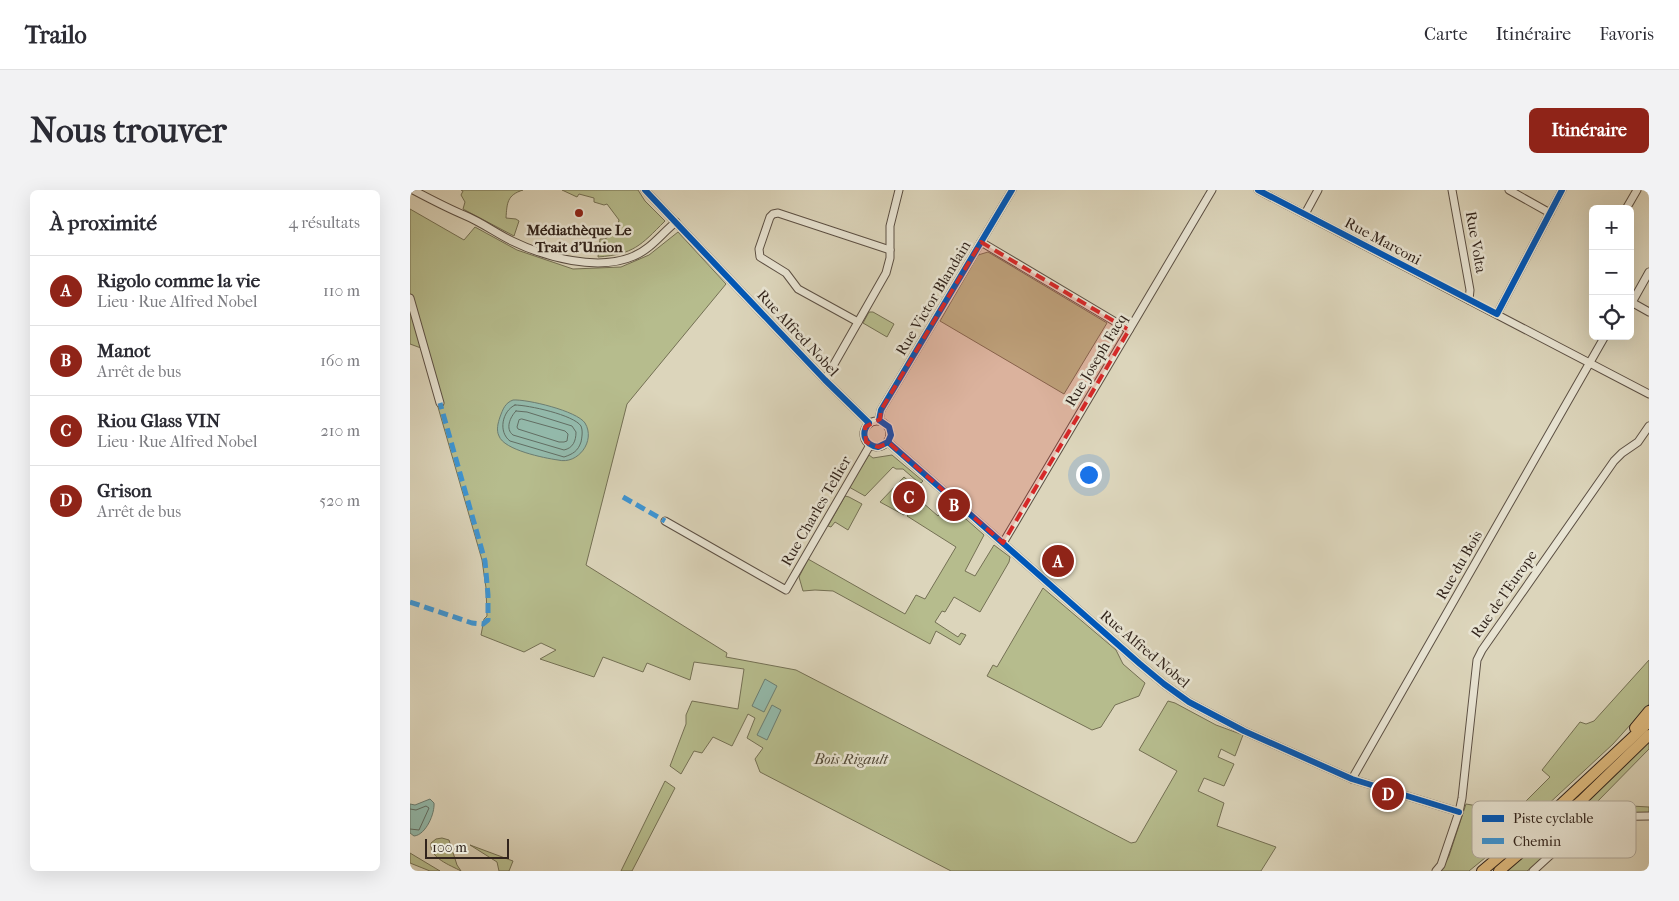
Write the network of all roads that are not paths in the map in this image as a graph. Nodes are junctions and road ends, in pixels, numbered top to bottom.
1 (412, 190) edge
2 (645, 190) edge
3 (899, 190) edge
4 (1012, 190) edge
5 (1212, 190) edge
6 (1258, 190) edge
7 (1318, 190) edge
8 (1452, 190) edge
9 (1509, 190) edge
10 (1562, 190) edge
11 (1637, 190) edge
12 (1628, 205) edge
13 (1550, 213) junction
14 (1305, 214) junction
15 (676, 222) junction
16 (981, 242) junction
17 (890, 250) junction
18 (1649, 272) edge
19 (1634, 290) edge
20 (1637, 292) junction
21 (410, 298) edge
22 (1634, 298) edge
23 (1469, 300) junction
24 (1634, 305) edge
25 (1649, 312) edge
26 (1497, 314) junction
27 (858, 322) junction
28 (1129, 330) junction
29 (1603, 340) edge
30 (1590, 364) junction
31 (825, 380) junction
32 (1649, 394) edge
33 (440, 403) dead end
34 (879, 420) junction
35 (869, 423) junction
36 (1649, 426) edge
37 (888, 442) junction
38 (870, 445) junction
39 (664, 521) dead end
40 (1003, 543) junction
41 (1649, 711) edge
42 (1649, 722) edge
43 (1649, 735) edge
44 (1606, 763) junction
45 (1352, 779) junction
46 (1564, 801) edge
47 (1581, 801) edge
48 (1459, 812) junction
49 (1636, 816) edge
50 (1649, 816) edge
51 (1498, 858) edge
52 (1514, 858) edge
53 (1547, 858) edge
54 (1436, 871) edge
55 (1482, 871) edge
56 (1499, 871) edge
57 (1533, 871) edge

1 - 15 street
2 - 15 street, Rue Alfred Nobel
3 - 17 street
4 - 16 street, Rue Victor Blandain
5 - 28 street, Rue Joseph Facq
6 - 14 street, Rue Marconi
7 - 14 street
8 - 23 street, Rue Volta
9 - 13 street
10 - 13 street
11 - 12 street
13 - 26 street
14 - 23 street, Rue Marconi
15 - 31 street, Rue Alfred Nobel
16 - 28 street
16 - 34 street, Rue Victor Blandain
17 - 27 street
17 - 27 street
18 - 20 street
19 - 20 street
20 - 22 street
21 - 33 street
23 - 26 street, Rue Marconi
24 - 25 street
26 - 30 street, Rue Marconi
27 - 31 street
28 - 40 street, Rue Joseph Facq
29 - 30 street, Rue du Bois
30 - 32 street, Rue Marconi
30 - 45 street, Rue du Bois
31 - 35 street, Rue Alfred Nobel
34 - 35 street
34 - 37 street
35 - 38 street
36 - 48 street, Rue de l'Europe
37 - 38 street
37 - 40 street, Rue Alfred Nobel
38 - 39 street, Rue Charles Tellier
40 - 45 street, Rue Alfred Nobel
41 - 44 highway
42 - 44 highway
43 - 47 highway
44 - 46 highway
45 - 48 street, Rue Alfred Nobel
48 - 54 street, Rue de l'Europe
49 - 50 street
51 - 55 highway
52 - 56 highway
53 - 57 street

